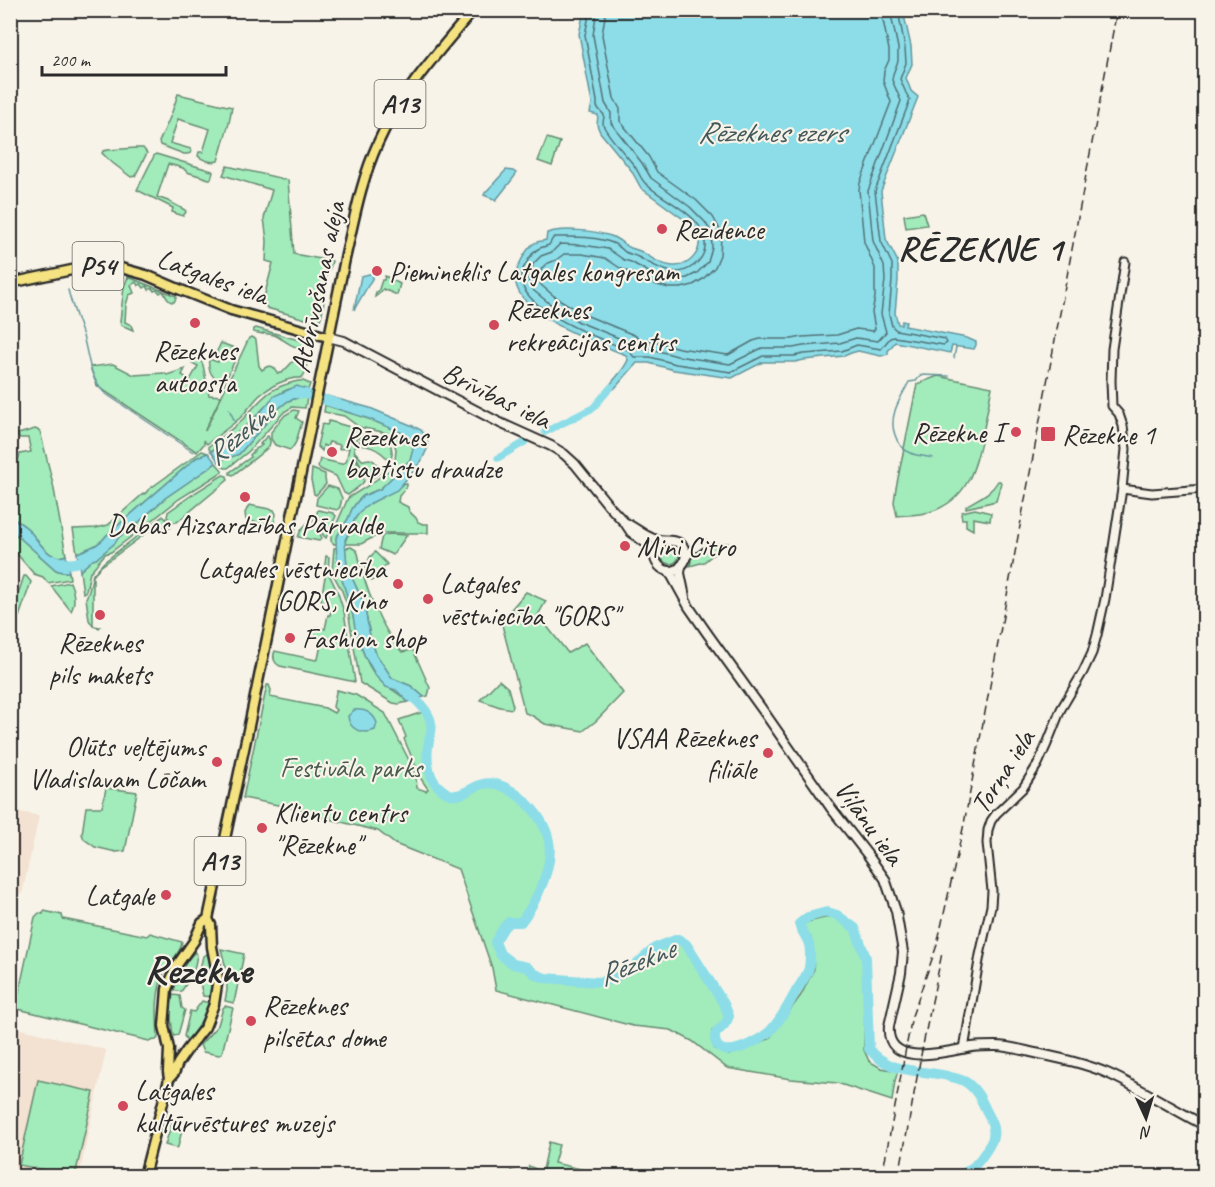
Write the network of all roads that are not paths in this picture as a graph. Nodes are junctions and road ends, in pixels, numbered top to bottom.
1 (473, 10) edge
2 (1125, 262) dead end
3 (10, 283) edge
4 (328, 337) junction
5 (1122, 489) junction
6 (1204, 489) edge
7 (625, 523) junction
8 (663, 541) junction
9 (681, 544) junction
10 (654, 554) junction
11 (683, 562) junction
12 (668, 571) junction
13 (685, 599) junction
14 (208, 919) junction
15 (194, 941) junction
16 (212, 947) junction
17 (167, 1041) junction
18 (964, 1049) junction
19 (187, 1050) junction
20 (169, 1078) junction
21 (1204, 1125) edge
22 (144, 1176) edge

1 - 4 main road, Atbrīvošanas aleja / A13
2 - 5 street, Torņa iela
3 - 4 main road, Latgales iela / P54
4 - 7 main road, Brīvības iela
4 - 14 main road, Atbrīvošanas aleja / A13
5 - 6 street
5 - 18 street, Torņa iela
7 - 8 main road
7 - 10 main road
8 - 9 main road
8 - 10 main road
9 - 11 main road
9 - 11 street
10 - 12 main road
11 - 12 main road
11 - 13 main road
12 - 13 main road, Viļānu iela
13 - 18 main road, Viļānu iela
14 - 15 main road, Atbrīvošanas aleja / A13
14 - 16 main road, Atbrīvošanas aleja / A13
15 - 16 main road
15 - 17 main road, Atbrīvošanas aleja / A13
16 - 19 main road, Atbrīvošanas aleja / A13
17 - 19 main road
17 - 20 main road, Atbrīvošanas aleja / A13
18 - 21 main road, Viļānu iela
19 - 20 main road, Atbrīvošanas aleja / A13
20 - 22 main road, Atbrīvošanas aleja / A13

